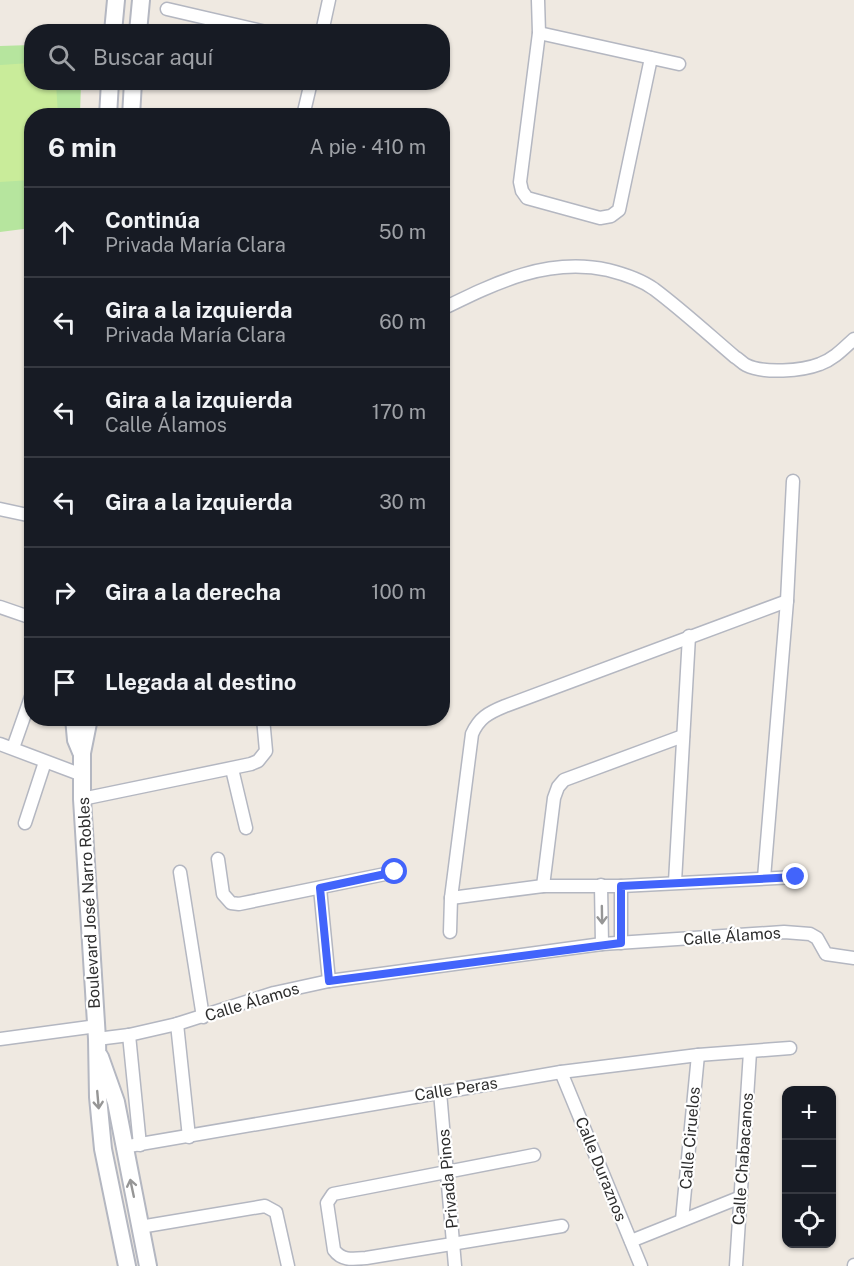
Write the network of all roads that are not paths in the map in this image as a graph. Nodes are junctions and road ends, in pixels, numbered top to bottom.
1 (116, 0) edge
2 (141, 0) edge
3 (329, 0) edge
4 (538, 0) edge
5 (167, 9) dead end
6 (114, 24) edge
7 (139, 24) edge
8 (232, 24) edge
9 (324, 24) edge
10 (539, 33) junction
11 (651, 58) junction
12 (679, 64) dead end
13 (110, 90) edge
14 (133, 90) edge
15 (309, 90) edge
16 (108, 108) edge
17 (131, 108) edge
18 (305, 108) edge
19 (450, 305) edge
20 (854, 339) edge
21 (794, 481) dead end
22 (0, 509) edge
23 (24, 514) edge
24 (787, 601) junction
25 (0, 607) edge
26 (24, 615) edge
27 (689, 636) junction
28 (24, 717) edge
29 (75, 726) edge
30 (87, 726) edge
31 (264, 726) edge
32 (683, 736) junction
33 (0, 744) edge
34 (13, 748) junction
35 (81, 753) junction
36 (45, 762) junction
37 (232, 769) junction
38 (82, 775) junction
39 (82, 799) junction
40 (25, 823) dead end
41 (246, 828) dead end
42 (218, 859) dead end
43 (180, 872) dead end
44 (395, 872) dead end
45 (796, 877) dead end
46 (764, 878) junction
47 (675, 882) junction
48 (601, 885) junction
49 (543, 886) junction
50 (621, 886) junction
51 (320, 888) junction
52 (452, 898) junction
53 (450, 932) dead end
54 (621, 943) junction
55 (602, 944) junction
56 (854, 958) edge
57 (329, 981) junction
58 (203, 1017) junction
59 (177, 1024) junction
60 (1, 1035) edge
61 (129, 1035) junction
62 (97, 1039) junction
63 (790, 1048) dead end
64 (750, 1052) junction
65 (698, 1055) junction
66 (561, 1072) junction
67 (440, 1092) junction
68 (189, 1137) junction
69 (140, 1145) junction
70 (123, 1147) junction
71 (534, 1155) dead end
72 (446, 1173) junction
73 (741, 1197) junction
74 (682, 1220) junction
75 (562, 1226) dead end
76 (140, 1227) junction
77 (631, 1241) junction
78 (453, 1245) junction
79 (127, 1266) edge
80 (148, 1266) edge
81 (288, 1266) edge
82 (455, 1266) edge
83 (641, 1266) edge
84 (736, 1266) edge

1 - 6 street
2 - 7 street
3 - 9 street
4 - 10 street
5 - 8 street
10 - 11 street
10 - 11 street
11 - 12 street
13 - 16 street
14 - 17 street
15 - 18 street
19 - 20 street
21 - 24 street
22 - 23 street
24 - 27 street
24 - 46 street
25 - 26 street
27 - 32 street
27 - 52 street
28 - 34 street
29 - 35 street, Boulevard José Narro Robles
30 - 35 street, Boulevard José Narro Robles
31 - 37 street
32 - 47 street
32 - 49 street
33 - 34 street
34 - 36 street
35 - 38 street, Boulevard José Narro Robles
36 - 38 street
36 - 40 street
37 - 39 street
37 - 41 street
38 - 39 street, Boulevard José Narro Robles
39 - 62 street, Boulevard José Narro Robles
42 - 51 street
43 - 58 street
44 - 51 street
45 - 46 street
46 - 47 street
47 - 50 street
48 - 49 street
48 - 50 street
48 -> 55 street
49 - 52 street
50 - 54 street
51 - 57 street
52 - 53 street
54 - 55 street, Calle Álamos
54 - 56 street, Calle Álamos
55 - 57 street, Calle Álamos
57 - 58 street, Calle Álamos
58 - 59 street, Calle Álamos
59 - 61 street, Calle Álamos
59 - 68 street
60 - 62 street, Calle Álamos
61 - 62 street, Calle Álamos
61 - 69 street
62 - 70 street, Boulevard José Narro Robles
62 -> 79 street, Boulevard José Narro Robles
63 - 64 street, Calle Peras
64 - 65 street, Calle Peras
64 - 73 street, Calle Chabacanos
65 - 66 street, Calle Peras
65 - 74 street, Calle Ciruelos
66 - 67 street, Calle Peras
66 - 77 street, Calle Duraznos
67 - 68 street, Calle Peras
67 - 72 street, Privada Pinos
68 - 69 street, Calle Peras
69 - 70 street, Calle Peras
76 -> 70 street, Boulevard José Narro Robles
71 - 72 street
72 - 78 street, Privada Pinos
72 - 78 street
73 - 74 street
73 - 84 street, Calle Chabacanos
74 - 77 street
75 - 78 street
76 - 80 street, Boulevard José Narro Robles
76 - 81 street
77 - 83 street, Calle Duraznos
78 - 82 street, Privada Pinos

